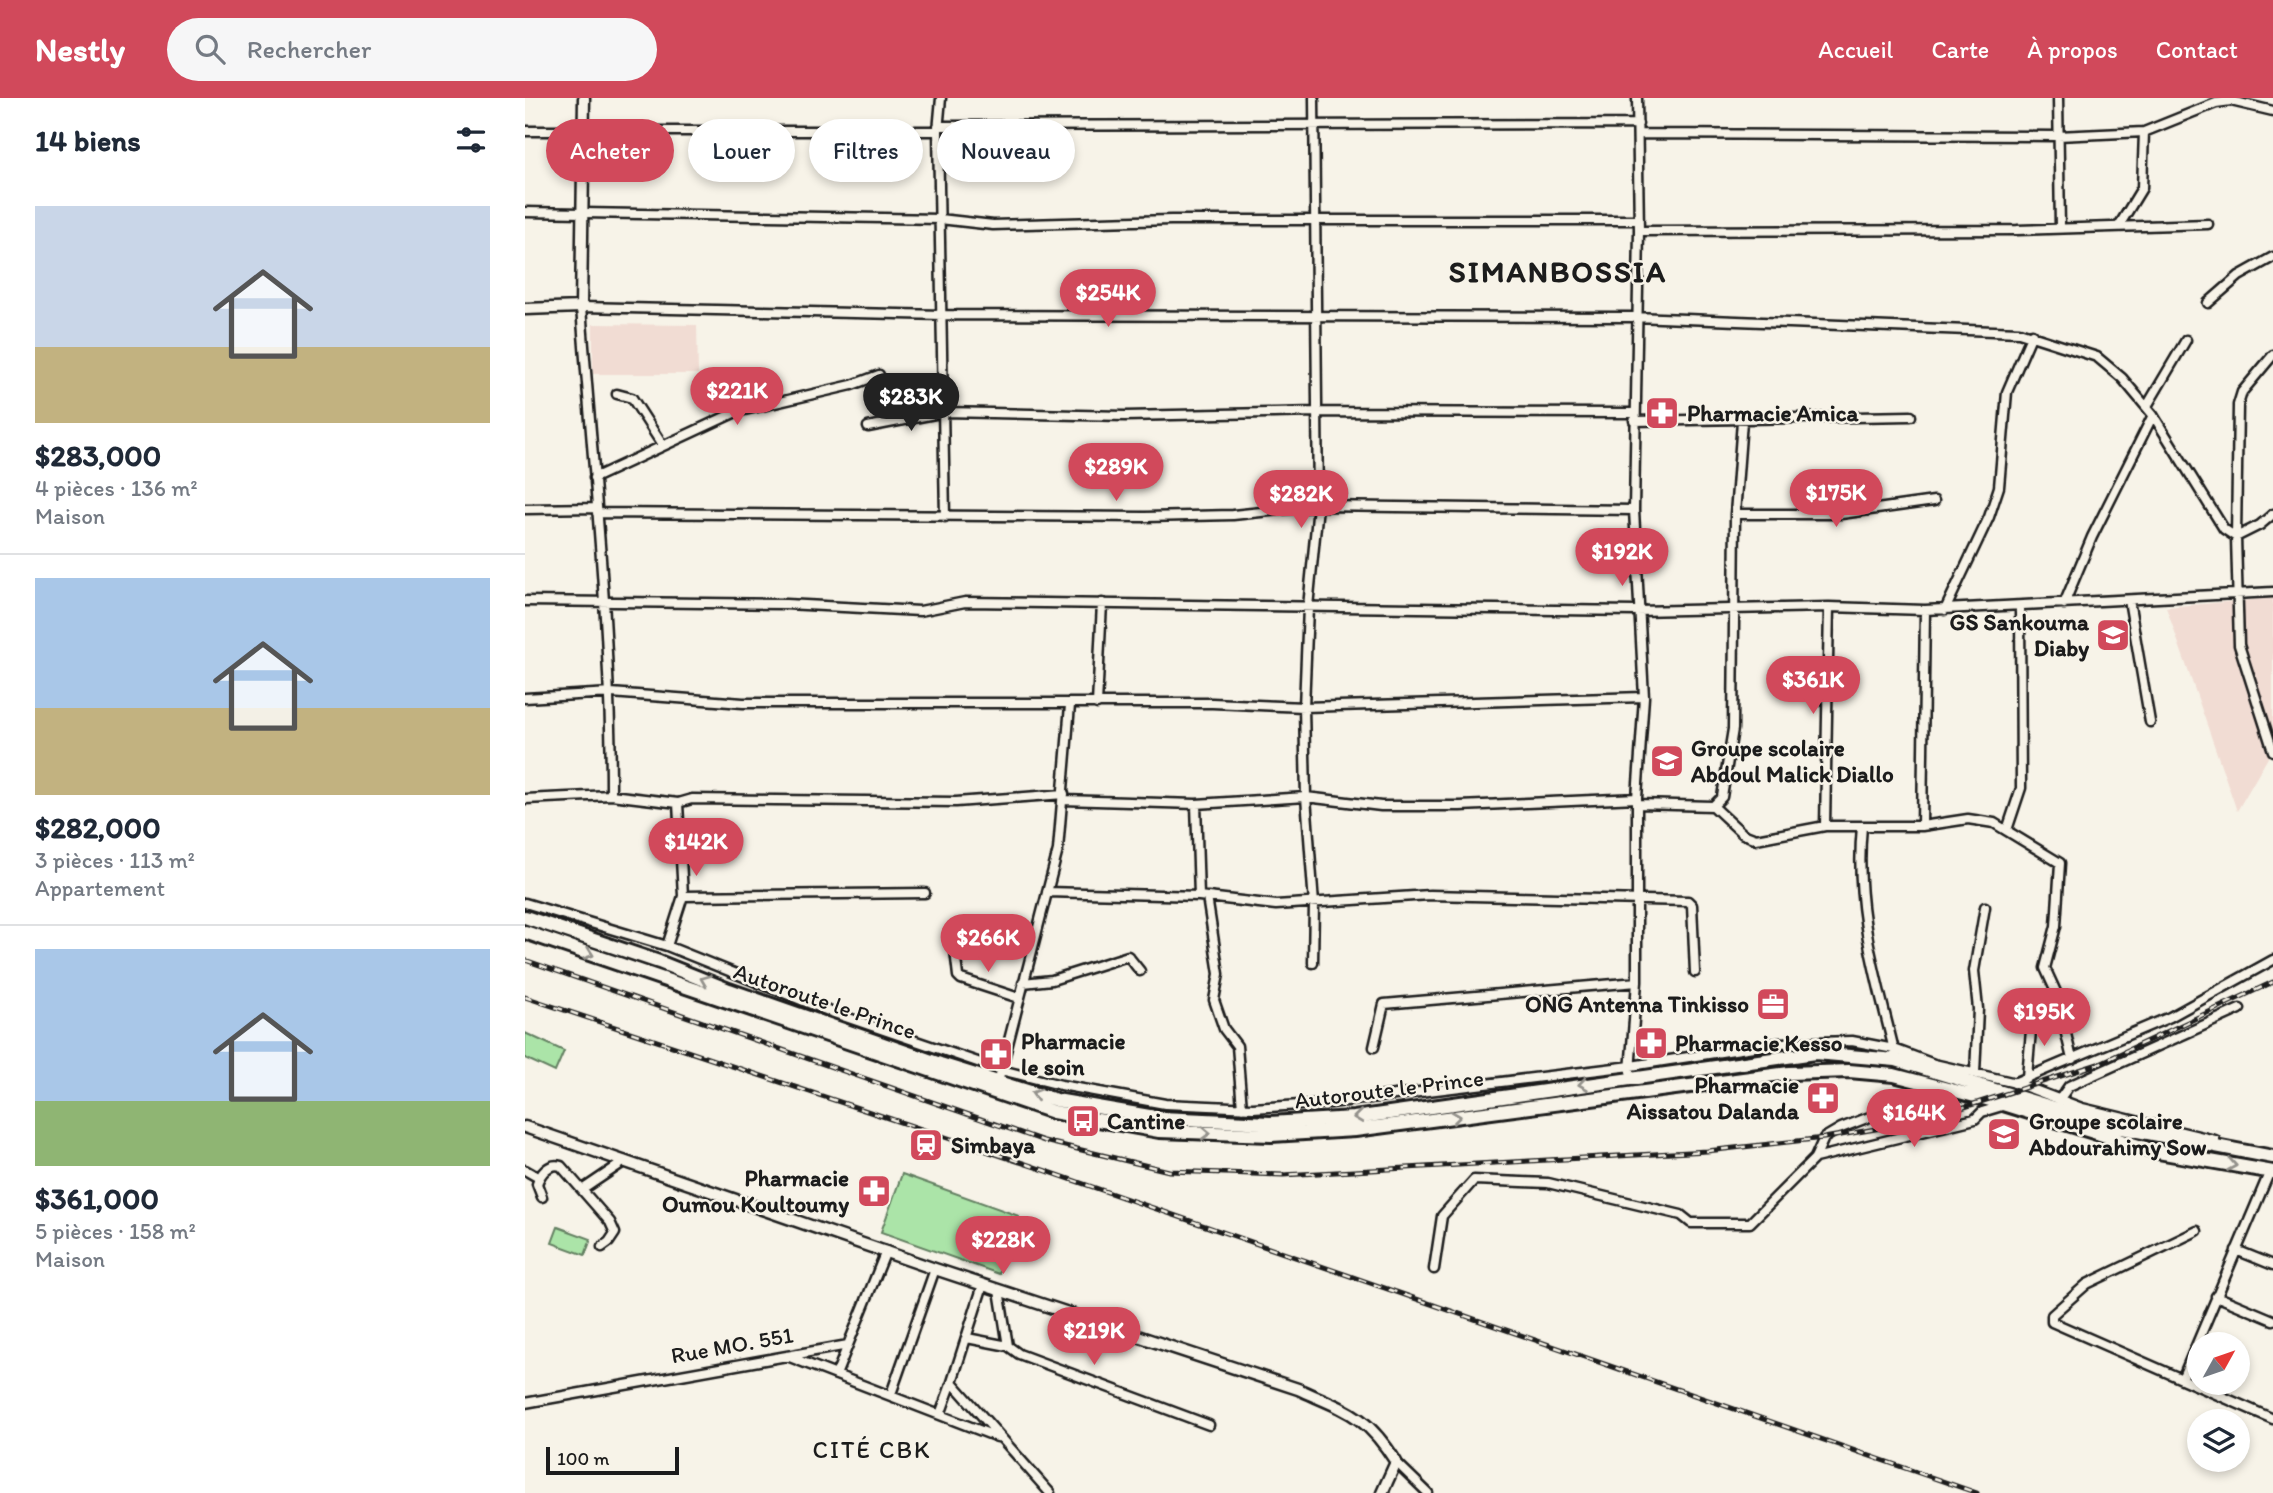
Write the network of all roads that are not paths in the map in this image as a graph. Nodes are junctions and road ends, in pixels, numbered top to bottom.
1 (584, 98) edge
2 (941, 98) edge
3 (1314, 98) edge
4 (1637, 98) edge
5 (2058, 98) edge
6 (2273, 111) edge
7 (583, 119) edge
8 (939, 119) edge
9 (1638, 124) junction
10 (1313, 125) junction
11 (1075, 128) edge
12 (937, 129) edge
13 (525, 131) edge
14 (546, 132) edge
15 (674, 132) edge
16 (2144, 132) junction
17 (1639, 134) junction
18 (2058, 136) junction
19 (583, 182) edge
20 (939, 182) edge
21 (525, 212) edge
22 (583, 212) junction
23 (940, 219) junction
24 (1639, 220) junction
25 (1315, 221) junction
26 (2120, 224) junction
27 (2209, 224) dead end
28 (2060, 228) junction
29 (1639, 231) junction
30 (2273, 257) edge
31 (2208, 303) dead end
32 (581, 307) junction
33 (525, 309) edge
34 (943, 315) junction
35 (1315, 315) junction
36 (1635, 317) junction
37 (2032, 334) junction
38 (2186, 340) dead end
39 (2273, 355) edge
40 (879, 375) dead end
41 (617, 394) dead end
42 (2147, 406) junction
43 (945, 412) junction
44 (1317, 412) junction
45 (2153, 415) junction
46 (1911, 416) dead end
47 (1634, 417) junction
48 (1742, 421) junction
49 (868, 427) dead end
50 (663, 446) junction
51 (594, 478) junction
52 (1934, 501) dead end
53 (1318, 506) junction
54 (525, 509) edge
55 (1634, 510) junction
56 (597, 511) junction
57 (1735, 514) junction
58 (2273, 514) edge
59 (945, 517) junction
60 (2236, 537) junction
61 (2236, 592) junction
62 (2273, 592) edge
63 (606, 600) junction
64 (2129, 600) junction
65 (525, 601) edge
66 (1102, 603) junction
67 (2064, 604) junction
68 (1308, 607) junction
69 (1829, 607) junction
70 (1733, 608) junction
71 (2021, 608) junction
72 (1925, 610) junction
73 (1945, 610) junction
74 (1637, 611) junction
75 (611, 693) junction
76 (1644, 697) junction
77 (525, 698) edge
78 (1097, 704) junction
79 (1070, 705) junction
80 (1304, 707) junction
81 (2150, 722) dead end
82 (2273, 751) edge
83 (611, 795) junction
84 (1063, 797) junction
85 (1306, 797) junction
86 (525, 799) edge
87 (1638, 801) junction
88 (678, 803) junction
89 (1196, 804) junction
90 (1713, 806) junction
91 (1825, 826) junction
92 (1862, 826) junction
93 (1922, 826) junction
94 (2007, 830) junction
95 (1047, 892) junction
96 (925, 893) dead end
97 (683, 896) junction
98 (1203, 897) junction
99 (1638, 900) junction
100 (525, 903) edge
101 (1314, 904) junction
102 (1985, 907) dead end
103 (525, 918) edge
104 (525, 932) edge
105 (667, 946) junction
106 (955, 950) dead end
107 (2273, 960) edge
108 (1313, 963) dead end
109 (1140, 971) dead end
110 (1695, 972) dead end
111 (1637, 982) junction
112 (1023, 983) junction
113 (1019, 998) junction
114 (2239, 1009) dead end
115 (829, 1018) junction
116 (2032, 1019) dead end
117 (1374, 1047) dead end
118 (1895, 1054) junction
119 (2072, 1059) junction
120 (1630, 1072) junction
121 (1975, 1073) junction
122 (999, 1076) junction
123 (2027, 1077) junction
124 (2016, 1083) junction
125 (1932, 1084) junction
126 (1988, 1088) junction
127 (2059, 1100) junction
128 (2004, 1105) junction
129 (1242, 1108) junction
130 (525, 1127) edge
131 (2273, 1150) edge
132 (2273, 1157) edge
133 (1815, 1158) junction
134 (625, 1161) junction
135 (525, 1170) edge
136 (2271, 1172) edge
137 (538, 1178) junction
138 (582, 1190) junction
139 (542, 1197) dead end
140 (2197, 1231) dead end
141 (601, 1247) dead end
142 (2237, 1250) junction
143 (886, 1251) junction
144 (2273, 1265) edge
145 (935, 1269) junction
146 (1434, 1269) dead end
147 (983, 1285) junction
148 (999, 1290) junction
149 (2216, 1296) junction
150 (2273, 1320) edge
151 (967, 1338) junction
152 (848, 1345) junction
153 (1008, 1346) junction
154 (785, 1354) junction
155 (836, 1376) junction
156 (2182, 1379) junction
157 (952, 1382) junction
158 (891, 1394) junction
159 (525, 1403) edge
160 (941, 1412) junction
161 (2273, 1419) edge
162 (1209, 1425) dead end
163 (1003, 1439) junction
164 (1396, 1462) junction
165 (1050, 1493) edge
166 (1382, 1493) edge
167 (1428, 1493) edge

1 - 7 street
2 - 8 street
3 - 10 street
4 - 9 street
5 - 18 street
6 - 16 street
9 - 10 street
9 - 17 street
10 - 11 street
10 - 25 street
12 - 15 street
13 - 14 street
16 - 18 street
16 - 26 street
17 - 18 street
17 - 24 street
18 - 28 street
19 - 22 street
20 - 23 street
21 - 22 street
22 - 23 street
22 - 32 street
23 - 25 street
23 - 34 street
24 - 25 street
24 - 29 street
25 - 35 street
26 - 27 street
26 - 28 street
28 - 29 street
29 - 36 street
30 - 31 street
32 - 33 street
32 - 34 street
32 - 51 street
34 - 35 street
34 - 43 street
35 - 36 street
35 - 44 street
36 - 37 street
36 - 47 street
37 - 42 street
37 - 73 street
38 - 42 street
39 - 60 street
40 - 50 street
41 - 50 street
42 - 45 street
43 - 44 street
43 - 49 street
43 - 59 street
44 - 47 street
44 - 53 street
45 - 60 street
45 - 67 street
46 - 48 street
47 - 48 street
47 - 55 street
48 - 57 street
50 - 51 street
51 - 56 street
52 - 57 street
53 - 55 street
53 - 59 street
53 - 68 street
54 - 56 street
55 - 74 street
56 - 59 street
56 - 63 street
57 - 70 street
58 - 60 street
60 - 61 street
61 - 62 street
61 - 64 street
61 - 82 street
63 - 65 street
63 - 66 street
63 - 75 street
64 - 67 street
64 - 81 street
66 - 68 street
66 - 78 street
67 - 71 street
68 - 74 street
68 - 80 street
69 - 70 street
69 - 72 street
69 - 91 street
70 - 74 street
70 - 90 street
71 - 73 street
71 - 94 street
72 - 73 street
72 - 93 street
74 - 76 street
75 - 77 street
75 - 79 street
75 - 83 street
76 - 80 street
76 - 87 street
78 - 79 street
78 - 80 street
79 - 84 street
80 - 85 street
83 - 86 street
83 - 88 street
84 - 88 street
84 - 89 street
84 - 95 street
85 - 87 street
85 - 89 street
85 - 101 street
87 - 90 street
87 - 99 street
88 - 97 street
89 - 98 street
90 - 91 street
91 - 92 street
92 - 93 street
92 - 118 street
93 - 94 street
94 - 119 street
95 - 98 street
95 - 112 street
96 - 97 street
97 - 105 street
98 - 101 street
98 - 129 street
99 - 101 street
99 - 110 street
99 - 111 street
100 - 105 street
101 - 108 street
102 - 121 street
115 -> 103 main road, Autoroute le Prince
104 -> 125 main road, Autoroute le Prince
105 - 115 street
106 - 113 street
107 - 119 street
109 - 112 street
111 - 117 street
111 - 120 street
112 - 113 street
113 - 122 street
114 - 127 street
115 - 122 main road, Autoroute le Prince
116 - 123 street
118 - 120 main road, Autoroute le Prince
118 - 121 street
118 - 126 main road, Autoroute le Prince
119 - 123 street
120 -> 122 main road, Autoroute le Prince
120 - 129 street
121 - 124 street
122 - 129 street
123 - 124 street
124 - 126 street
124 - 127 street
125 - 128 main road, Autoroute le Prince
125 - 133 street
126 - 132 main road, Autoroute le Prince
127 - 131 street
128 - 133 street
128 -> 136 main road, Autoroute le Prince
130 - 134 street
133 - 146 street
134 - 138 street
134 - 143 street
135 - 137 street
136 - 142 street
137 - 138 street
137 - 139 street
138 - 141 street
140 - 156 street
142 - 144 street
142 - 149 street
143 - 145 street
143 - 152 street
145 - 147 street
145 - 158 street
147 - 148 street
147 - 151 street
148 - 153 street
148 - 164 street
149 - 150 street
149 - 156 street
151 - 153 street
151 - 157 street
152 - 154 street, Rue MO. 551
152 - 155 street
153 - 162 street
154 - 155 street
154 - 159 street, Rue MO. 551
155 - 158 street
156 - 161 street
157 - 160 street
157 - 163 street
158 - 160 street
160 - 163 street
163 - 165 street
164 - 166 street
164 - 167 street

